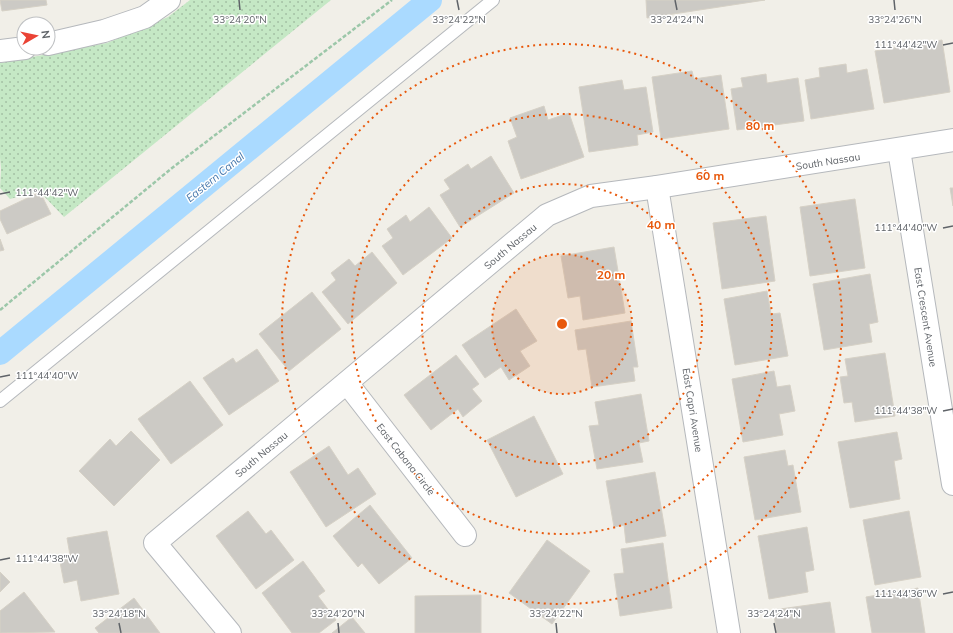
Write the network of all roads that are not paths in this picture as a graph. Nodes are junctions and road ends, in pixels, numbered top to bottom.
1 (169, 0) edge
2 (493, 0) edge
3 (56, 42) edge
4 (16, 49) edge
5 (0, 51) edge
6 (953, 140) edge
7 (899, 150) junction
8 (657, 187) junction
9 (346, 383) junction
10 (0, 401) edge
11 (953, 484) edge
12 (465, 535) dead end
13 (230, 633) edge
14 (729, 633) edge

1 - 3 street
2 - 10 lane
4 - 5 street
6 - 7 street, South Nassau
7 - 8 street, South Nassau
7 - 11 street, East Crescent Avenue
8 - 9 street, South Nassau
8 - 14 street, East Capri Avenue
9 - 12 street, East Cabana Circle
9 - 13 street, South Nassau

